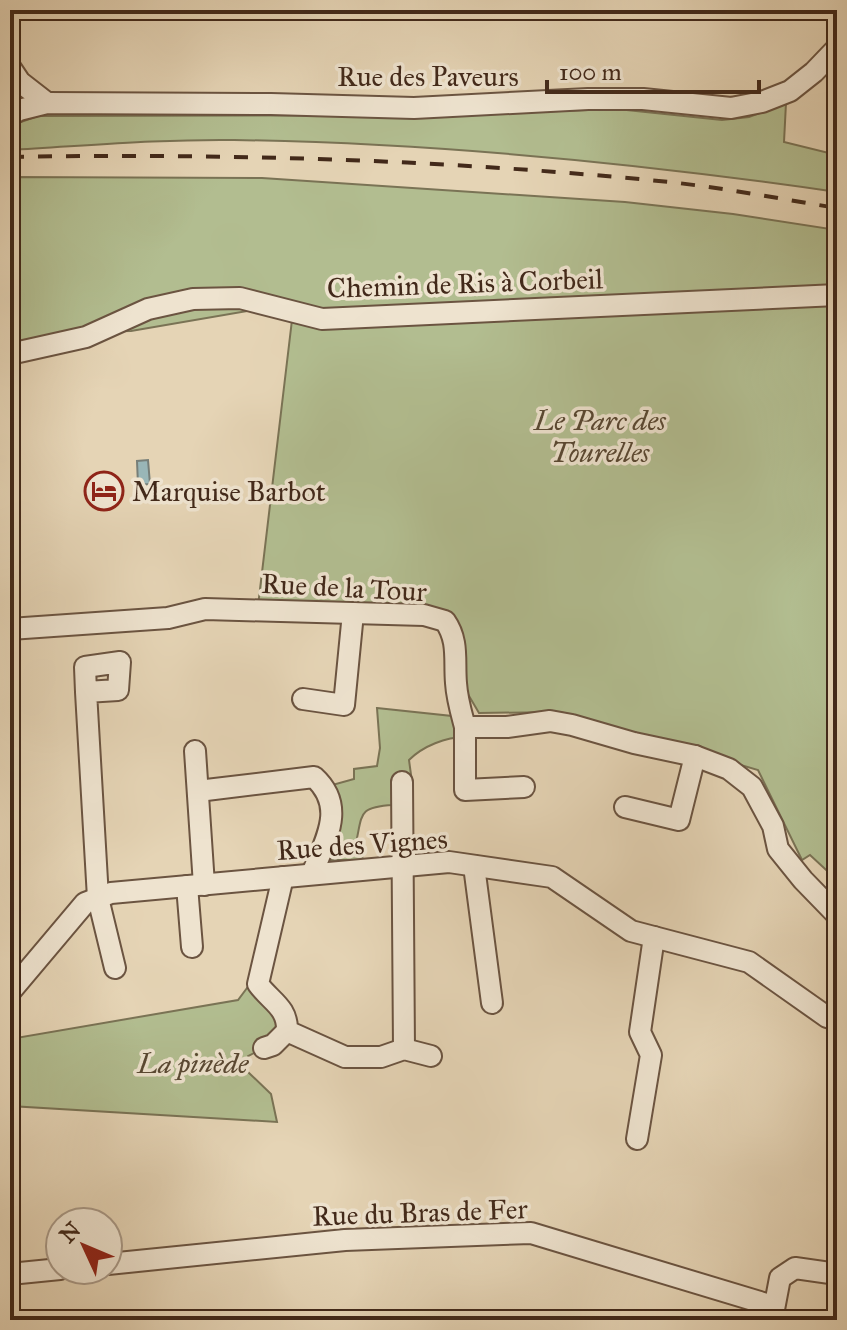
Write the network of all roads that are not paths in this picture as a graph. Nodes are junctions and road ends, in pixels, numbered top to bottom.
1 (837, 48) edge
2 (10, 67) edge
3 (47, 103) junction
4 (10, 116) edge
5 (837, 295) edge
6 (10, 354) edge
7 (353, 613) junction
8 (10, 629) edge
9 (86, 692) dead end
10 (303, 699) dead end
11 (465, 727) junction
12 (195, 751) dead end
13 (695, 756) junction
14 (402, 782) dead end
15 (524, 787) dead end
16 (198, 791) junction
17 (625, 807) dead end
18 (474, 866) junction
19 (405, 867) junction
20 (312, 874) junction
21 (283, 877) junction
22 (196, 885) junction
23 (98, 898) junction
24 (837, 915) edge
25 (654, 937) junction
26 (192, 947) dead end
27 (115, 968) dead end
28 (10, 992) edge
29 (492, 1003) dead end
30 (837, 1020) edge
31 (287, 1031) junction
32 (264, 1048) dead end
33 (404, 1049) junction
34 (431, 1056) dead end
35 (637, 1139) dead end
36 (124, 1262) edge
37 (44, 1271) edge
38 (10, 1274) edge
39 (837, 1274) edge
40 (772, 1313) edge

1 - 3 street, Rue des Paveurs
2 - 3 street
3 - 4 street, Rue des Paveurs
5 - 6 street, Chemin de Ris à Corbeil
7 - 8 street, Rue de la Tour
7 - 10 street
7 - 11 street, Rue de la Tour
9 - 23 street
11 - 13 street
11 - 15 street
12 - 16 street
13 - 17 street
13 - 24 street
14 - 19 street
16 - 20 street
16 - 22 street
18 - 19 street, Rue des Vignes
18 - 25 street, Rue des Vignes
18 - 29 street
19 - 20 street, Rue des Vignes
19 - 33 street
20 - 21 street, Rue des Vignes
21 - 22 street, Rue des Vignes
21 - 31 street
22 - 23 street, Rue des Vignes
22 - 26 street
23 - 27 street
23 - 28 street, Rue des Vignes
25 - 30 street, Rue des Vignes
25 - 35 street
31 - 32 street
31 - 33 street
33 - 34 street
36 - 40 street, Rue du Bras de Fer
37 - 38 street
39 - 40 street

